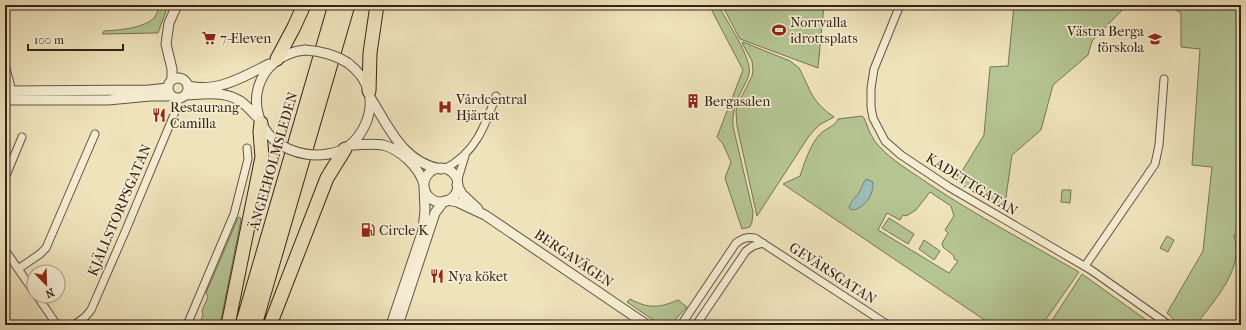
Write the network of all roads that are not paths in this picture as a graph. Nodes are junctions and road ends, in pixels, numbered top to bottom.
1 (177, 5) edge
2 (304, 5) edge
3 (335, 5) edge
4 (348, 5) edge
5 (377, 5) edge
6 (900, 5) edge
7 (275, 61) junction
8 (5, 64) edge
9 (1164, 79) dead end
10 (178, 89) junction
11 (369, 94) junction
12 (9, 96) edge
13 (496, 96) dead end
14 (261, 122) junction
15 (95, 134) dead end
16 (22, 137) dead end
17 (348, 147) junction
18 (247, 148) dead end
19 (466, 153) junction
20 (442, 169) junction
21 (5, 178) edge
22 (457, 183) junction
23 (424, 186) junction
24 (446, 201) junction
25 (485, 215) junction
26 (763, 243) junction
27 (5, 250) edge
28 (1085, 266) junction
29 (18, 269) junction
30 (26, 280) edge
31 (43, 304) edge
32 (57, 325) edge
33 (74, 325) edge
34 (187, 325) edge
35 (228, 325) edge
36 (242, 325) edge
37 (255, 325) edge
38 (270, 325) edge
39 (391, 325) edge
40 (398, 325) edge
41 (647, 325) edge
42 (681, 325) edge
43 (696, 325) edge
44 (888, 325) edge
45 (1169, 325) edge

1 - 10 street
2 - 7 highway
3 - 36 highway, ÄNGELHOLMSLEDEN
4 - 37 highway, ÄNGELHOLMSLEDEN
5 - 11 highway
6 - 28 street, KADETTGATAN
7 - 10 street
7 - 11 street, bridge
7 - 14 street
8 - 12 street
9 - 28 street
10 - 12 street
10 - 14 street
10 - 33 street, KJÄLLSTORPSGATAN
11 - 17 street
11 - 20 street
13 - 19 street
14 - 17 street, bridge
14 - 35 highway
15 - 29 street
16 - 21 street
17 - 23 street
17 - 38 highway
18 - 34 street
19 - 20 street
19 - 22 street
20 - 22 street
20 - 23 street
22 - 24 street
22 - 25 street, BERGAVÄGEN
23 - 24 street
23 - 39 street
24 - 25 street, BERGAVÄGEN
24 - 40 street
25 - 41 street, BERGAVÄGEN
26 - 42 street, GEVÄRSGATAN
26 - 43 street
26 - 44 street, GEVÄRSGATAN
27 - 29 street
28 - 45 street, KADETTGATAN
29 - 30 street
31 - 32 street

